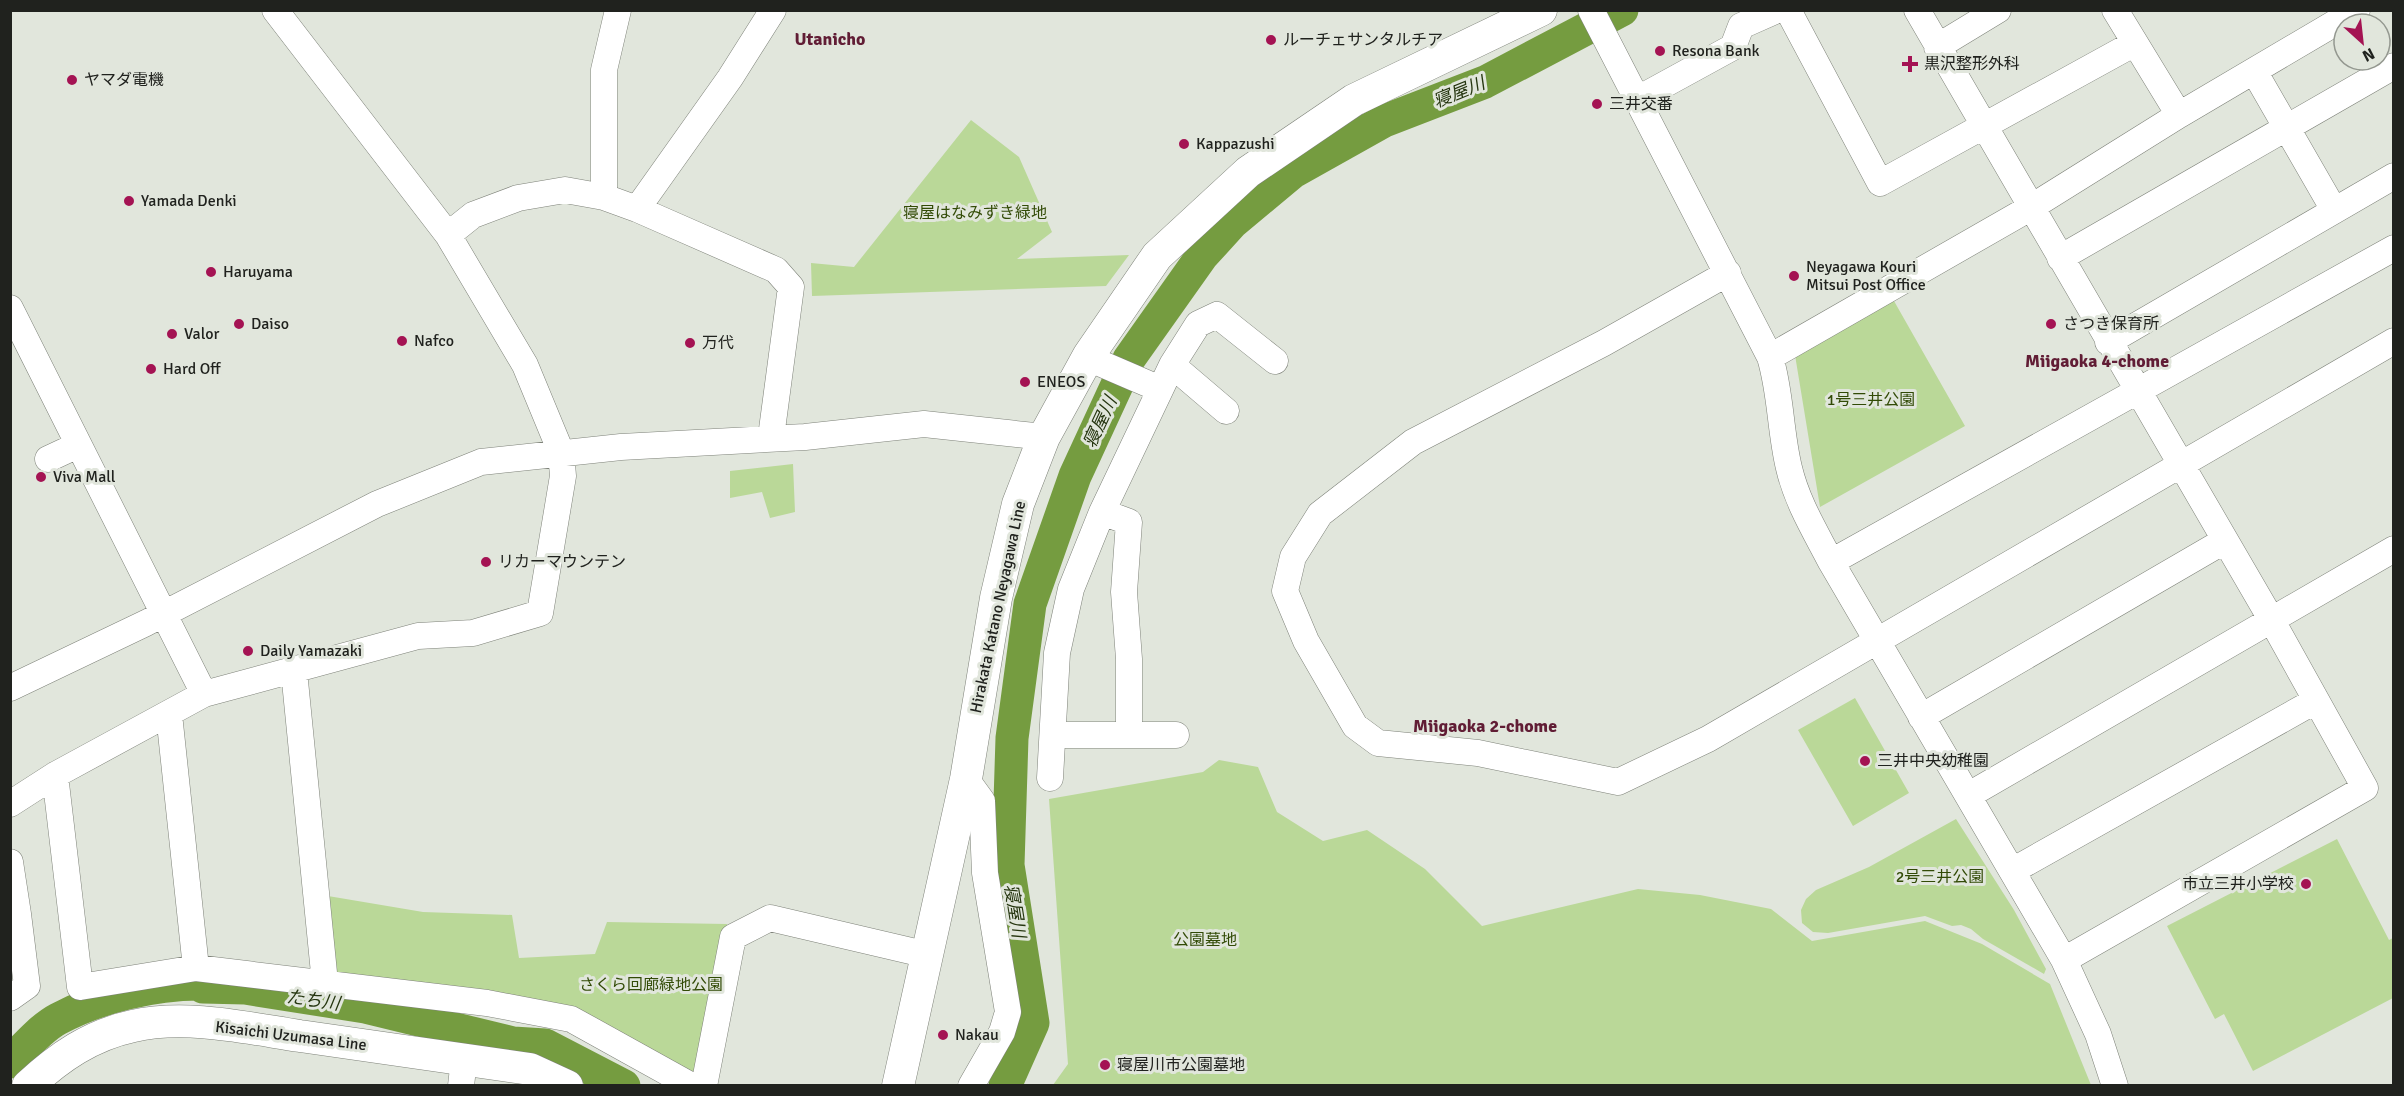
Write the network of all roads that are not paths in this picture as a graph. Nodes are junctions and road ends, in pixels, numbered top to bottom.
1 (275, 10) edge
2 (618, 10) edge
3 (773, 10) edge
4 (1541, 10) edge
5 (1591, 10) edge
6 (1777, 10) edge
7 (1788, 10) edge
8 (1917, 10) edge
9 (1998, 10) edge
10 (2115, 10) edge
11 (2357, 10) edge
12 (2135, 43) junction
13 (1937, 47) junction
14 (2394, 66) edge
15 (2254, 71) junction
16 (1638, 99) junction
17 (2179, 115) junction
18 (1983, 127) junction
19 (2287, 129) junction
20 (2394, 176) edge
21 (604, 197) junction
22 (637, 208) junction
23 (2030, 208) junction
24 (2334, 210) junction
25 (448, 235) junction
26 (2394, 248) edge
27 (2060, 258) junction
28 (1728, 273) junction
29 (10, 308) edge
30 (2394, 341) edge
31 (2108, 342) junction
32 (1770, 357) junction
33 (1275, 361) dead end
34 (1099, 363) junction
35 (1172, 365) junction
36 (1151, 386) junction
37 (2138, 392) junction
38 (1226, 411) dead end
39 (771, 437) junction
40 (1044, 437) junction
41 (78, 444) junction
42 (561, 452) junction
43 (48, 459) dead end
44 (2181, 465) junction
45 (1102, 512) junction
46 (2224, 541) junction
47 (2394, 549) edge
48 (1831, 562) junction
49 (165, 613) junction
50 (2271, 619) junction
51 (1877, 640) junction
52 (294, 670) junction
53 (10, 688) edge
54 (204, 694) junction
55 (2315, 700) junction
56 (169, 714) junction
57 (1921, 717) junction
58 (1054, 735) junction
59 (1128, 735) junction
60 (1176, 735) dead end
61 (56, 776) junction
62 (1050, 778) dead end
63 (966, 779) junction
64 (1969, 795) junction
65 (10, 804) edge
66 (10, 862) edge
67 (2012, 871) junction
68 (14, 916) edge
69 (928, 955) junction
70 (2064, 960) junction
71 (196, 968) junction
72 (325, 983) junction
73 (10, 998) edge
74 (463, 1072) edge
75 (28, 1086) edge
76 (567, 1086) edge
77 (692, 1086) edge
78 (704, 1086) edge
79 (898, 1086) edge
80 (971, 1086) edge
81 (2115, 1086) edge

1 - 25 street
2 - 21 street
3 - 22 street
4 - 34 main road, Hirakata Katano Neyagawa Line
5 - 16 street
6 - 16 street
7 - 18 street
8 - 13 street
9 - 13 street
10 - 12 street
11 - 15 street
12 - 17 street
12 - 18 street
13 - 18 street
14 - 19 street
15 - 17 street
15 - 19 street
16 - 28 street
17 - 23 street
18 - 23 street
19 - 24 street
19 - 27 street
20 - 24 street
21 - 22 street
21 - 25 street
22 - 39 street
23 - 27 street
23 - 32 street
24 - 31 street
25 - 42 street
26 - 37 street
27 - 31 street
28 - 32 street
28 - 51 street
29 - 41 street
30 - 44 street
31 - 37 street
32 - 48 street
33 - 35 street
34 - 36 street
34 - 40 main road, Hirakata Katano Neyagawa Line
35 - 36 street
35 - 38 street
36 - 45 street
37 - 44 street
37 - 48 street
39 - 40 street
39 - 42 street
40 - 63 main road, Hirakata Katano Neyagawa Line
41 - 43 street
41 - 49 street
42 - 49 street
42 - 52 street
44 - 46 street
44 - 51 street
45 - 58 street
45 - 59 street
46 - 50 street
46 - 57 street
47 - 50 street
48 - 51 street
49 - 53 street
49 - 54 street
50 - 55 street
50 - 64 street
51 - 57 street
52 - 54 street
52 - 72 street
54 - 56 street
55 - 67 street
55 - 70 street
56 - 61 street
56 - 71 street
57 - 64 street
58 - 59 street
58 - 62 street
59 - 60 street
61 - 65 street
61 - 71 street
63 - 69 main road, Hirakata Katano Neyagawa Line
63 - 80 street
64 - 67 street
66 - 68 street
67 - 70 street
68 - 73 street
69 - 78 street
69 - 79 main road, Hirakata Katano Neyagawa Line
70 - 81 street
71 - 72 street
72 - 77 street
74 - 75 main road, Kisaichi Uzumasa Line
74 - 76 main road, Kisaichi Uzumasa Line

